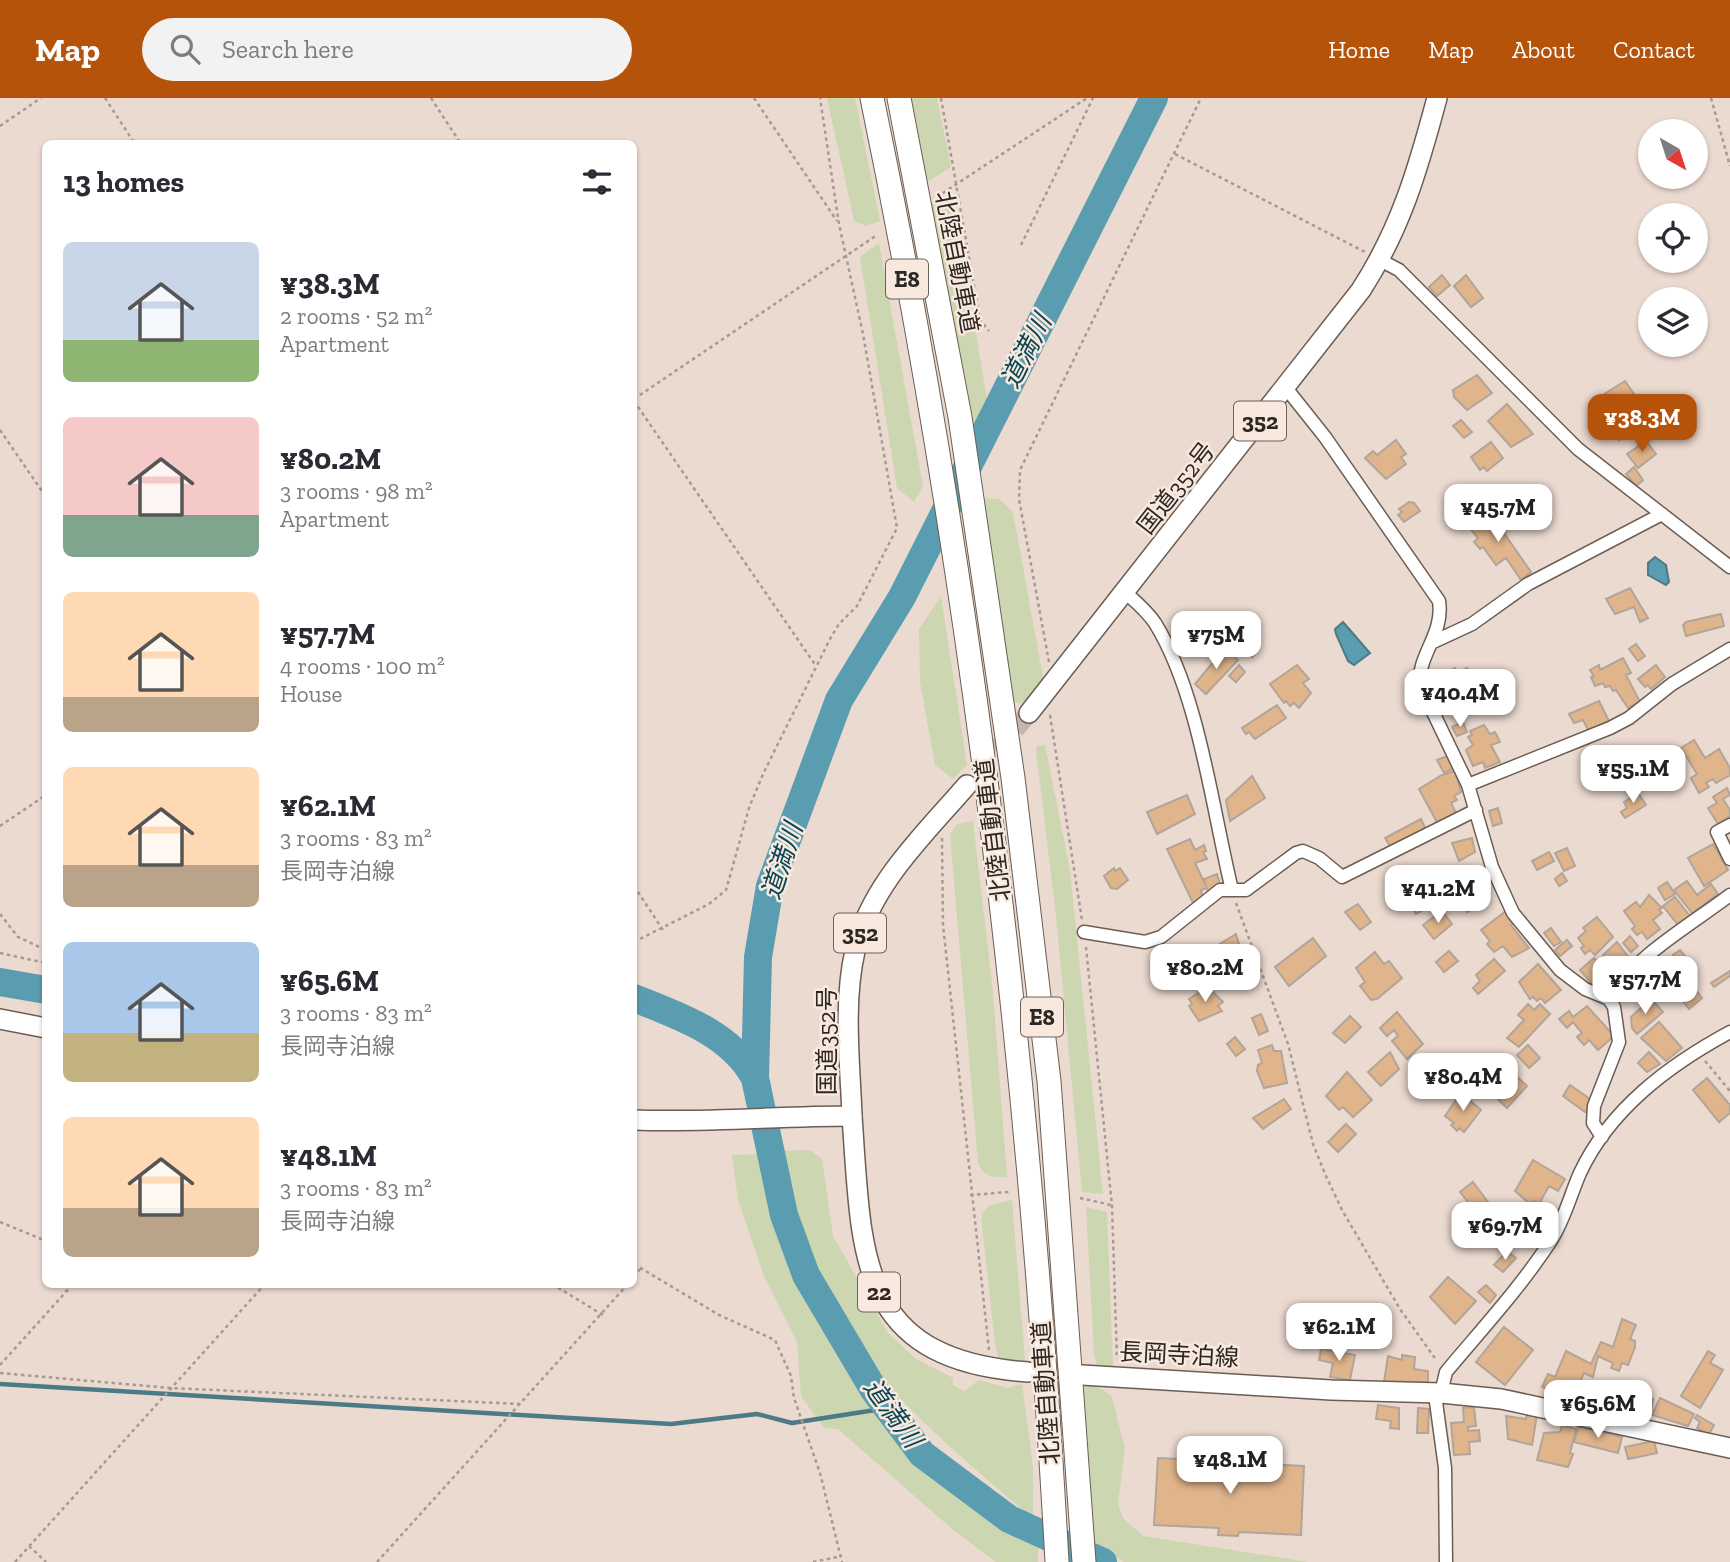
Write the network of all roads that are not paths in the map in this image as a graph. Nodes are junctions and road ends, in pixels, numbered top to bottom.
1 (872, 98) edge
2 (899, 98) edge
3 (1437, 98) edge
4 (1380, 260) junction
5 (1286, 388) junction
6 (1662, 514) junction
7 (1730, 567) edge
8 (1125, 592) junction
9 (1431, 643) junction
10 (1730, 649) edge
11 (1028, 713) tunnel mouth
12 (967, 785) tunnel mouth
13 (1468, 785) junction
14 (1476, 810) junction
15 (1730, 825) edge
16 (1730, 859) edge
17 (1232, 890) junction
18 (1730, 895) edge
19 (1084, 932) road end
20 (1609, 999) junction
21 (0, 1019) edge
22 (42, 1027) edge
23 (1730, 1032) edge
24 (852, 1116) junction
25 (637, 1120) edge
26 (1602, 1137) junction
27 (1028, 1372) dead end
28 (1082, 1375) dead end
29 (1441, 1393) junction
30 (1730, 1448) edge
31 (1057, 1562) edge
32 (1084, 1562) edge
33 (1447, 1562) edge

1 - 31 highway, 北陸自動車道 / E8
2 - 32 highway, 北陸自動車道 / E8
3 - 4 main road, 国道352号 / 352
4 - 5 main road, 国道352号 / 352
4 - 6 street
5 - 8 main road, 国道352号 / 352
5 - 9 street
6 - 7 street
6 - 9 street
8 - 11 main road, 国道352号 / 352
8 - 17 street
9 - 13 street
10 - 13 street
12 - 24 main road, 国道352号 / 352
13 - 14 street
14 - 17 street
14 - 20 street
15 - 16 street
17 - 19 street
18 - 20 street
20 - 26 street
21 - 22 main road
23 - 26 street
24 - 25 main road, 国道352号
24 - 27 main road, 22
26 - 29 street
28 - 29 main road, 長岡寺泊線
29 - 30 main road, 長岡寺泊線
29 - 33 street

